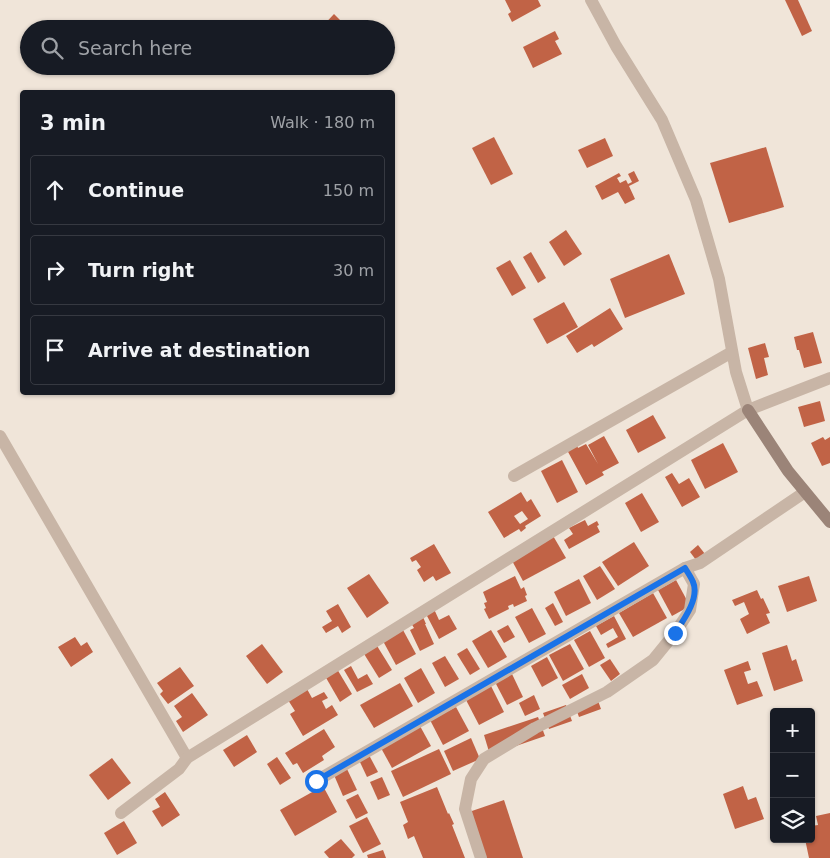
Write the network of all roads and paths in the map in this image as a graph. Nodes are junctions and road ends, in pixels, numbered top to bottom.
1 (590, 0) edge
2 (732, 352) junction
3 (830, 378) edge
4 (748, 410) junction
5 (0, 436) edge
6 (514, 476) dead end
7 (805, 492) junction
8 (830, 522) edge
9 (685, 568) junction
10 (187, 758) junction
11 (316, 781) dead end
12 (122, 813) dead end
13 (481, 858) edge

1 - 2 street
2 - 4 street
2 - 6 street
3 - 4 street
4 - 7 street
4 - 10 street
5 - 10 street
7 - 8 street
7 - 9 street
9 - 11 street
9 - 13 street
10 - 12 street

